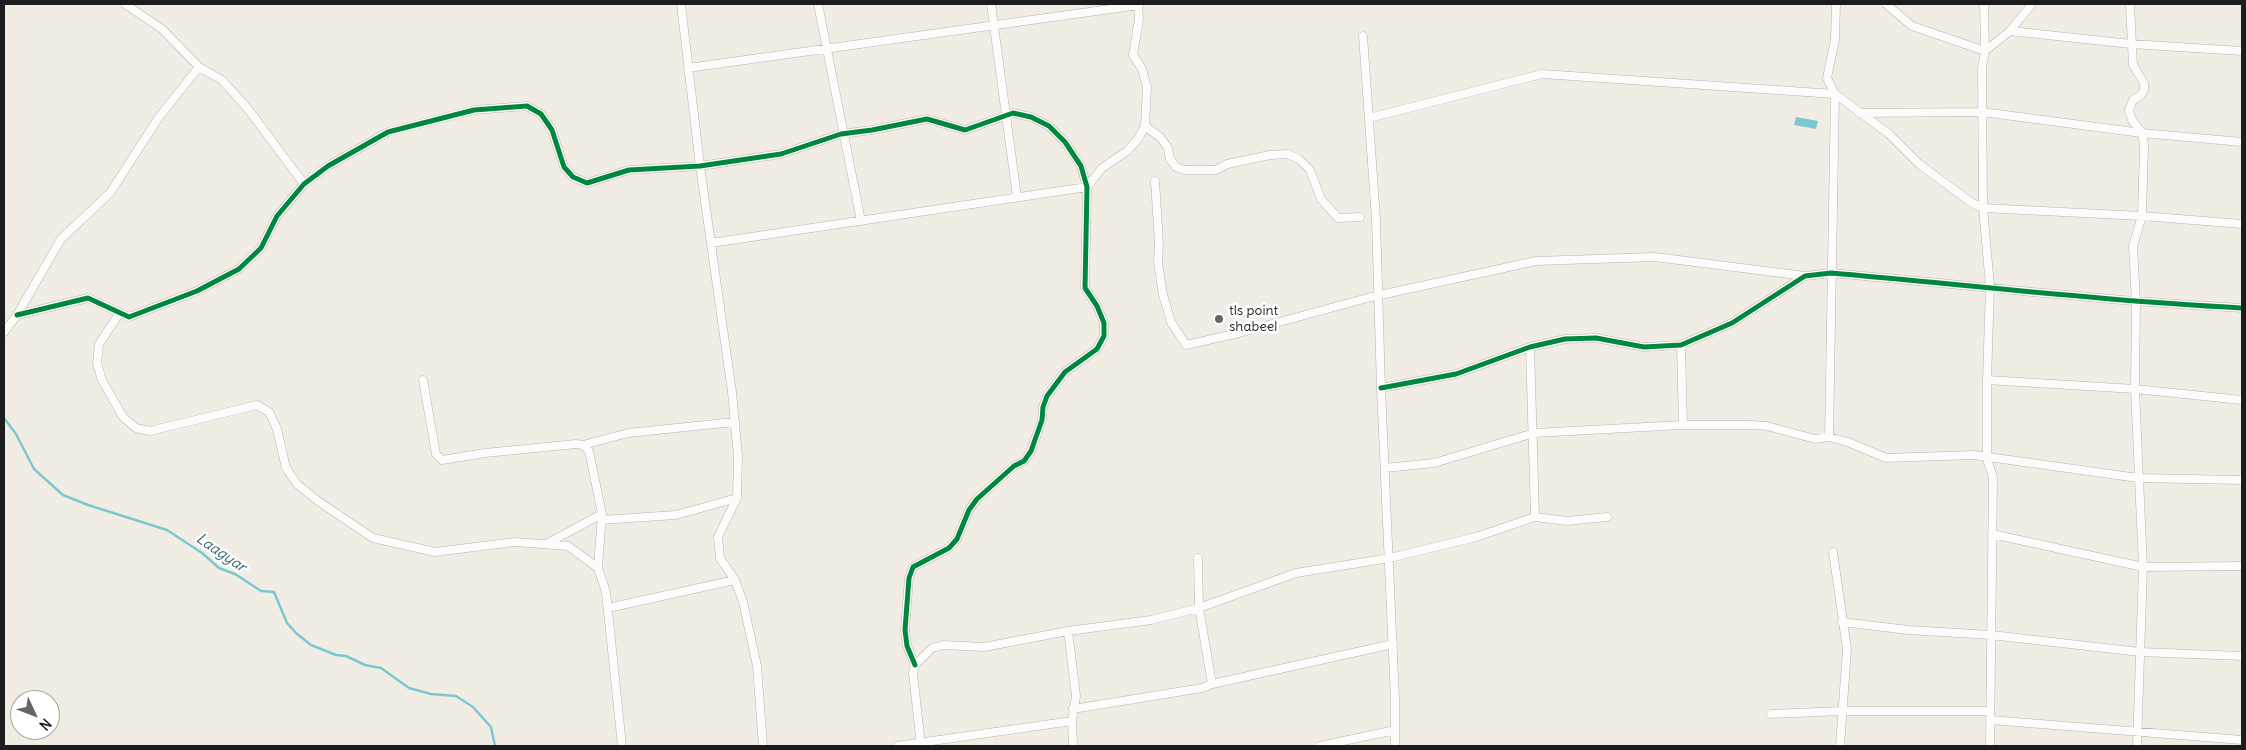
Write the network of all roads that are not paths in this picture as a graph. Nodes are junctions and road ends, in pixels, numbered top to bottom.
1 (125, 4) edge
2 (681, 4) edge
3 (818, 4) edge
4 (991, 4) edge
5 (1138, 4) edge
6 (1836, 4) edge
7 (1886, 4) edge
8 (1984, 4) edge
9 (2032, 4) edge
10 (2130, 4) edge
11 (2010, 31) junction
12 (1363, 36) dead end
13 (2131, 44) junction
14 (827, 49) junction
15 (1985, 51) junction
16 (2242, 51) edge
17 (200, 67) junction
18 (688, 68) junction
19 (1835, 94) junction
20 (1982, 112) junction
21 (1859, 113) junction
22 (1006, 116) junction
23 (1369, 118) junction
24 (1145, 126) junction
25 (844, 133) junction
26 (2142, 133) junction
27 (2242, 142) edge
28 (700, 166) junction
29 (1154, 181) dead end
30 (304, 184) junction
31 (1087, 187) junction
32 (1017, 197) junction
33 (1984, 208) junction
34 (2142, 216) junction
35 (1360, 217) dead end
36 (861, 221) junction
37 (2242, 224) edge
38 (711, 243) junction
39 (1831, 273) junction
40 (1805, 276) junction
41 (1990, 286) junction
42 (1378, 296) junction
43 (2136, 302) junction
44 (2242, 308) edge
45 (119, 314) junction
46 (17, 315) junction
47 (4, 332) edge
48 (1681, 345) junction
49 (1530, 347) junction
50 (422, 380) dead end
51 (1987, 380) junction
52 (1381, 388) junction
53 (2135, 390) junction
54 (2242, 400) edge
55 (734, 422) junction
56 (1682, 425) junction
57 (1534, 433) junction
58 (1829, 437) junction
59 (583, 445) junction
60 (1987, 459) junction
61 (1385, 468) junction
62 (2138, 478) junction
63 (2242, 480) edge
64 (738, 498) junction
65 (601, 517) junction
66 (1535, 517) junction
67 (1607, 517) dead end
68 (1992, 534) junction
69 (546, 544) junction
70 (1833, 552) dead end
71 (1198, 558) dead end
72 (1390, 558) junction
73 (2242, 566) edge
74 (2143, 567) junction
75 (598, 568) junction
76 (734, 580) junction
77 (608, 608) junction
78 (1199, 608) junction
79 (1842, 622) junction
80 (1068, 632) junction
81 (1991, 635) junction
82 (1393, 644) junction
83 (2140, 652) junction
84 (2242, 656) edge
85 (915, 665) junction
86 (1212, 684) junction
87 (1074, 709) junction
88 (1842, 711) junction
89 (1990, 711) junction
90 (1771, 714) dead end
91 (1990, 720) junction
92 (1072, 721) junction
93 (1395, 730) junction
94 (2138, 731) junction
95 (2242, 740) edge
96 (920, 744) edge
97 (622, 746) edge
98 (763, 746) edge
99 (897, 746) edge
100 (1073, 746) edge
101 (1320, 746) edge
102 (1395, 746) edge
103 (1840, 746) edge
104 (1990, 746) edge
105 (2137, 746) edge

1 - 17 street
2 - 18 street
3 - 14 street
4 - 22 street
5 - 14 street
5 - 24 street
6 - 19 street
7 - 15 street
8 - 15 street
9 - 11 street
10 - 13 street
11 - 13 street
11 - 15 street
12 - 23 street
13 - 16 street
13 - 26 street
14 - 18 street
14 - 25 street
15 - 20 street
17 - 30 street
17 - 46 street
18 - 28 street
19 - 21 street
19 - 23 street
19 - 39 street
20 - 21 street
20 - 26 street
20 - 33 street
21 - 33 street
22 - 25 street
22 - 31 street
22 - 32 street
23 - 42 street
24 - 31 street
24 - 35 street
25 - 28 street
25 - 36 street
26 - 27 street
26 - 34 street
28 - 30 street
28 - 38 street
29 - 42 street
30 - 45 street
31 - 32 street
31 - 85 street
32 - 36 street
33 - 34 street
33 - 41 street
34 - 37 street
34 - 43 street
36 - 38 street
38 - 55 street
39 - 40 street
39 - 41 street
39 - 58 street
40 - 42 street
40 - 48 street
41 - 43 street
41 - 51 street
42 - 52 street
43 - 44 street
43 - 53 street
45 - 46 street
45 - 69 street
46 - 47 street
48 - 49 street
48 - 56 street
49 - 52 street
49 - 57 street
50 - 59 street
51 - 53 street
51 - 60 street
52 - 61 street
53 - 54 street
53 - 62 street
55 - 59 street
55 - 64 street
56 - 57 street
56 - 58 street
57 - 61 street
57 - 66 street
58 - 60 street
59 - 65 street
60 - 62 street
60 - 68 street
61 - 72 street
62 - 63 street
62 - 74 street
64 - 65 street
64 - 76 street
65 - 69 street
65 - 75 street
66 - 67 street
66 - 72 street
68 - 74 street
68 - 81 street
69 - 75 street
70 - 79 street
71 - 78 street
72 - 78 street
72 - 82 street
73 - 74 street
74 - 83 street
75 - 77 street
76 - 77 street
76 - 98 street
77 - 97 street
78 - 80 street
78 - 86 street
79 - 81 street
79 - 88 street
80 - 85 street
80 - 87 street
81 - 83 street
81 - 89 street
82 - 86 street
82 - 93 street
83 - 84 street
83 - 94 street
85 - 96 street
86 - 87 street
87 - 92 street
88 - 89 street
88 - 90 street
88 - 103 street
89 - 91 street
91 - 94 street
91 - 104 street
92 - 96 street
92 - 100 street
93 - 101 street
93 - 102 street
94 - 95 street
94 - 105 street
96 - 99 street

